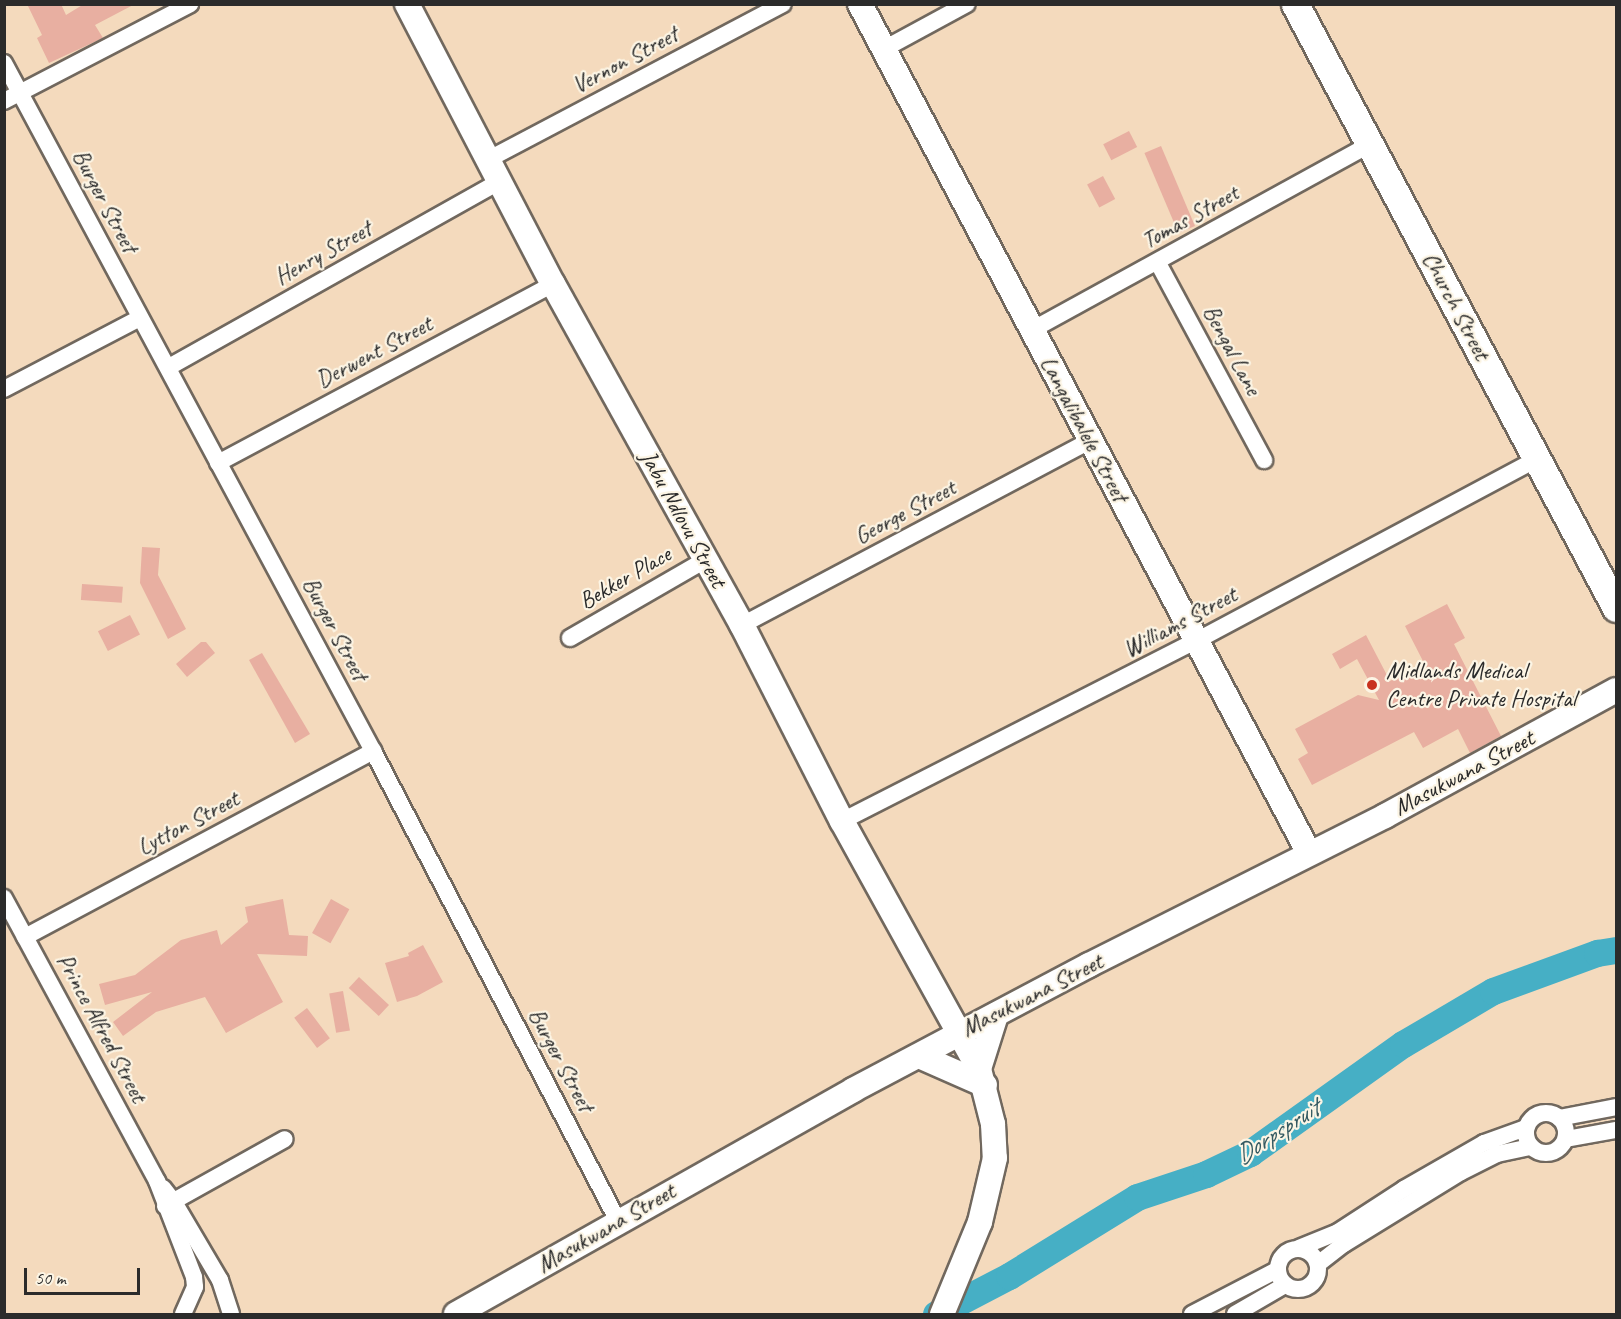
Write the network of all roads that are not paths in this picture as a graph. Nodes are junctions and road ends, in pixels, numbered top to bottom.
1 (190, 4) edge
2 (407, 4) edge
3 (783, 4) edge
4 (860, 4) edge
5 (967, 4) edge
6 (1295, 4) edge
7 (884, 49) junction
8 (4, 63) edge
9 (20, 93) junction
10 (4, 101) edge
11 (1370, 144) junction
12 (489, 159) junction
13 (500, 181) junction
14 (1158, 263) junction
15 (553, 284) junction
16 (140, 318) junction
17 (1032, 330) junction
18 (169, 368) junction
19 (4, 389) edge
20 (1090, 441) junction
21 (1537, 459) junction
22 (1264, 460) dead end
23 (218, 463) junction
24 (705, 560) junction
25 (1617, 608) edge
26 (742, 625) junction
27 (570, 638) dead end
28 (1196, 641) junction
29 (1617, 690) edge
30 (373, 751) junction
31 (842, 821) junction
32 (1309, 853) junction
33 (4, 898) edge
34 (26, 937) junction
35 (996, 1015) junction
36 (959, 1032) junction
37 (919, 1056) junction
38 (982, 1077) junction
39 (1617, 1107) edge
40 (1559, 1118) junction
41 (1527, 1128) junction
42 (1617, 1130) edge
43 (285, 1139) dead end
44 (1566, 1139) junction
45 (1531, 1147) junction
46 (169, 1204) junction
47 (618, 1221) junction
48 (1299, 1248) junction
49 (1318, 1264) junction
50 (1281, 1277) junction
51 (183, 1314) edge
52 (231, 1314) edge
53 (456, 1314) edge
54 (942, 1314) edge
55 (1192, 1314) edge
56 (1236, 1314) edge

1 - 9 street
2 - 12 street, Jabu Ndlovu Street
3 - 12 street, Vernon Street
4 - 7 street, Langalibalele Street
5 - 7 street
6 - 11 main road, Church Street
7 - 17 street, Langalibalele Street
8 - 9 street, Burger Street
9 - 10 street
9 - 16 street, Burger Street
11 - 14 street, Tomas Street
11 - 21 main road, Church Street
12 - 13 street, Jabu Ndlovu Street
13 - 15 street, Jabu Ndlovu Street
13 - 18 street, Henry Street
14 - 17 street, Tomas Street
14 - 22 street, Bengal Lane
15 - 23 street, Derwent Street
15 - 24 street, Jabu Ndlovu Street
16 - 18 street, Burger Street
16 - 19 street
17 - 20 street, Langalibalele Street
18 - 23 street, Burger Street
20 - 26 street, George Street
20 - 28 street, Langalibalele Street
21 - 25 main road, Church Street
21 - 28 street, Williams Street
23 - 30 street, Burger Street
24 - 26 street, Jabu Ndlovu Street
24 - 27 street, Bekker Place
26 - 31 street, Jabu Ndlovu Street
28 - 31 street, Williams Street
28 - 32 street, Langalibalele Street
29 - 32 street, Masukwana Street
30 - 34 street, Lytton Street
30 - 47 street, Burger Street
31 - 36 street, Jabu Ndlovu Street
32 - 35 street, Masukwana Street
33 - 34 street, Prince Alfred Street
34 - 46 street, Prince Alfred Street
35 - 36 street, Masukwana Street
35 - 38 street
36 - 37 street, Masukwana Street
36 - 38 street, Jabu Ndlovu Street
37 - 38 street
37 - 47 street, Masukwana Street
38 - 54 street, Jabu Ndlovu Street
39 - 40 street
40 - 41 street
40 - 44 street
41 - 45 street
41 - 48 street
42 - 44 street
43 - 46 street
44 - 45 street
45 - 49 street
46 - 51 street, Prince Alfred Street
46 - 52 street, Prince Alfred Street
47 - 53 street, Masukwana Street
48 - 49 street
48 - 50 street
49 - 50 street
50 - 55 street
50 - 56 street

